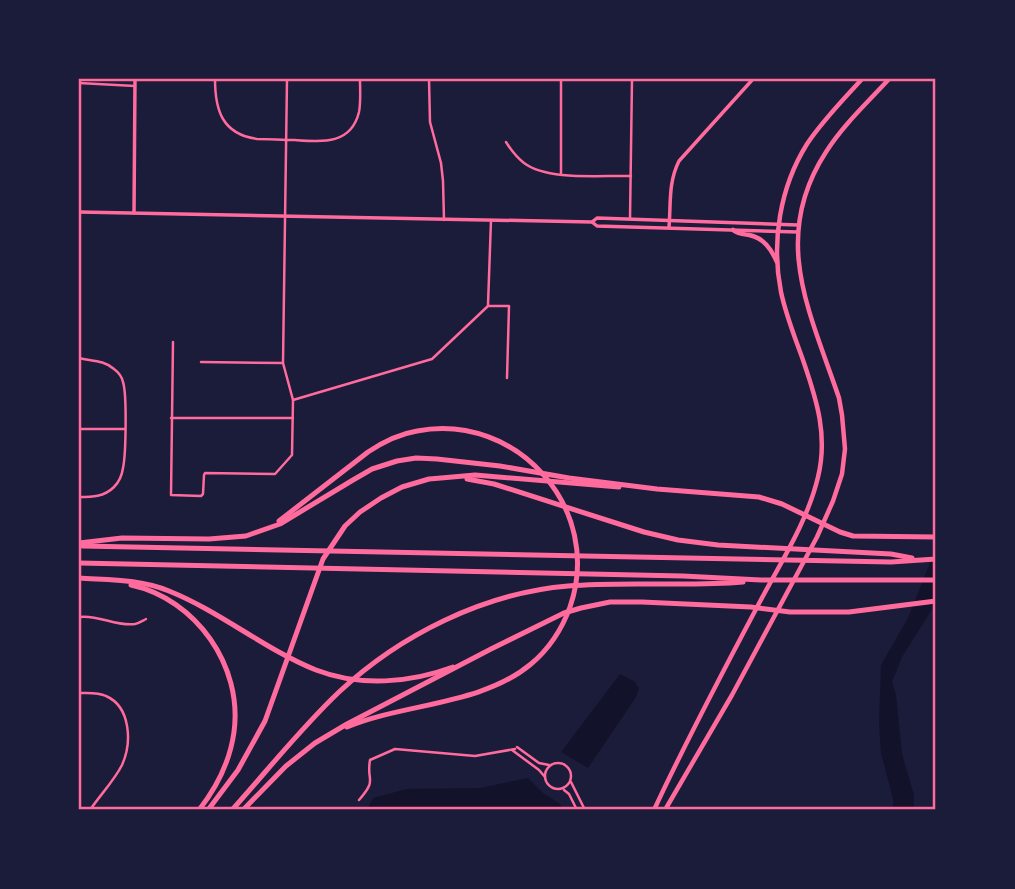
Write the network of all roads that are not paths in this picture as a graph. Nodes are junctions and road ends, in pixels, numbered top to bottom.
1 (135, 79) edge
2 (215, 79) edge
3 (287, 79) edge
4 (360, 79) edge
5 (429, 79) edge
6 (561, 79) edge
7 (632, 79) edge
8 (753, 79) edge
9 (862, 79) edge
10 (889, 79) edge
11 (79, 83) edge
12 (135, 86) junction
13 (286, 140) junction
14 (506, 142) dead end
15 (561, 175) junction
16 (631, 176) junction
17 (79, 212) edge
18 (134, 213) junction
19 (285, 216) junction
20 (444, 219) junction
21 (630, 219) junction
22 (491, 220) junction
23 (669, 220) junction
24 (592, 222) junction
25 (778, 224) junction
26 (798, 225) junction
27 (669, 228) junction
28 (733, 230) junction
29 (778, 231) junction
30 (798, 232) junction
31 (778, 265) junction
32 (488, 306) junction
33 (173, 342) dead end
34 (79, 358) edge
35 (201, 362) dead end
36 (283, 363) junction
37 (507, 378) dead end
38 (293, 400) junction
39 (172, 418) junction
40 (293, 418) junction
41 (79, 429) edge
42 (125, 429) junction
43 (457, 477) junction
44 (657, 489) junction
45 (79, 497) edge
46 (804, 515) junction
47 (823, 524) junction
48 (271, 527) junction
49 (936, 537) edge
50 (79, 544) edge
51 (919, 559) junction
52 (936, 559) edge
53 (79, 563) edge
54 (79, 578) edge
55 (104, 580) junction
56 (761, 580) junction
57 (936, 580) edge
58 (936, 601) edge
59 (756, 608) junction
60 (777, 610) junction
61 (79, 617) edge
62 (146, 620) dead end
63 (475, 657) junction
64 (79, 693) edge
65 (322, 738) junction
66 (515, 749) junction
67 (553, 764) junction
68 (545, 777) junction
69 (571, 780) junction
70 (561, 789) junction
71 (359, 800) dead end
72 (90, 810) edge
73 (199, 810) edge
74 (208, 810) edge
75 (232, 810) edge
76 (243, 810) edge
77 (577, 810) edge
78 (584, 810) edge
79 (654, 810) edge
80 (665, 810) edge

1 - 12 street
2 - 13 street
3 - 13 street
4 - 13 street
5 - 20 street
6 - 15 street
7 - 16 street
8 - 23 street
9 - 25 main road
10 - 26 main road
11 - 12 street
12 - 18 street
13 - 19 street
14 - 15 street
15 - 16 street
16 - 21 street
17 - 18 street
18 - 19 street
19 - 20 street
19 - 36 street
20 - 22 street
21 - 23 street
21 - 24 street
22 - 24 street
22 - 32 street
23 - 25 street
23 - 27 street
24 - 27 street
25 - 26 street
25 - 29 main road
26 - 30 main road
27 - 28 street
28 - 29 street
28 - 31 main road
29 - 30 street
29 - 31 main road
30 - 47 main road
31 - 46 main road
32 - 37 street
32 - 38 street
33 - 39 street
34 - 42 street
35 - 36 street
36 - 38 street
38 - 40 street
39 - 40 street
39 - 40 street
41 - 42 street
42 - 45 street
43 - 44 highway
43 - 51 highway
43 - 74 highway
44 - 46 highway
44 - 48 highway
46 - 47 highway
46 - 59 main road
47 - 49 highway
47 - 60 main road
48 - 50 highway
48 - 65 highway
50 - 51 highway
51 - 52 highway
53 - 56 highway
54 - 55 highway
55 - 63 highway
55 - 73 highway
56 - 57 highway
56 - 75 highway
58 - 60 highway
59 - 60 highway
59 - 63 highway
59 - 79 main road
60 - 80 main road
61 - 62 street
63 - 65 highway
64 - 72 street
65 - 76 highway
66 - 67 street
66 - 68 street
66 - 71 street
67 - 68 street
67 - 69 street
68 - 70 street
69 - 70 street
69 - 78 street
70 - 77 street

